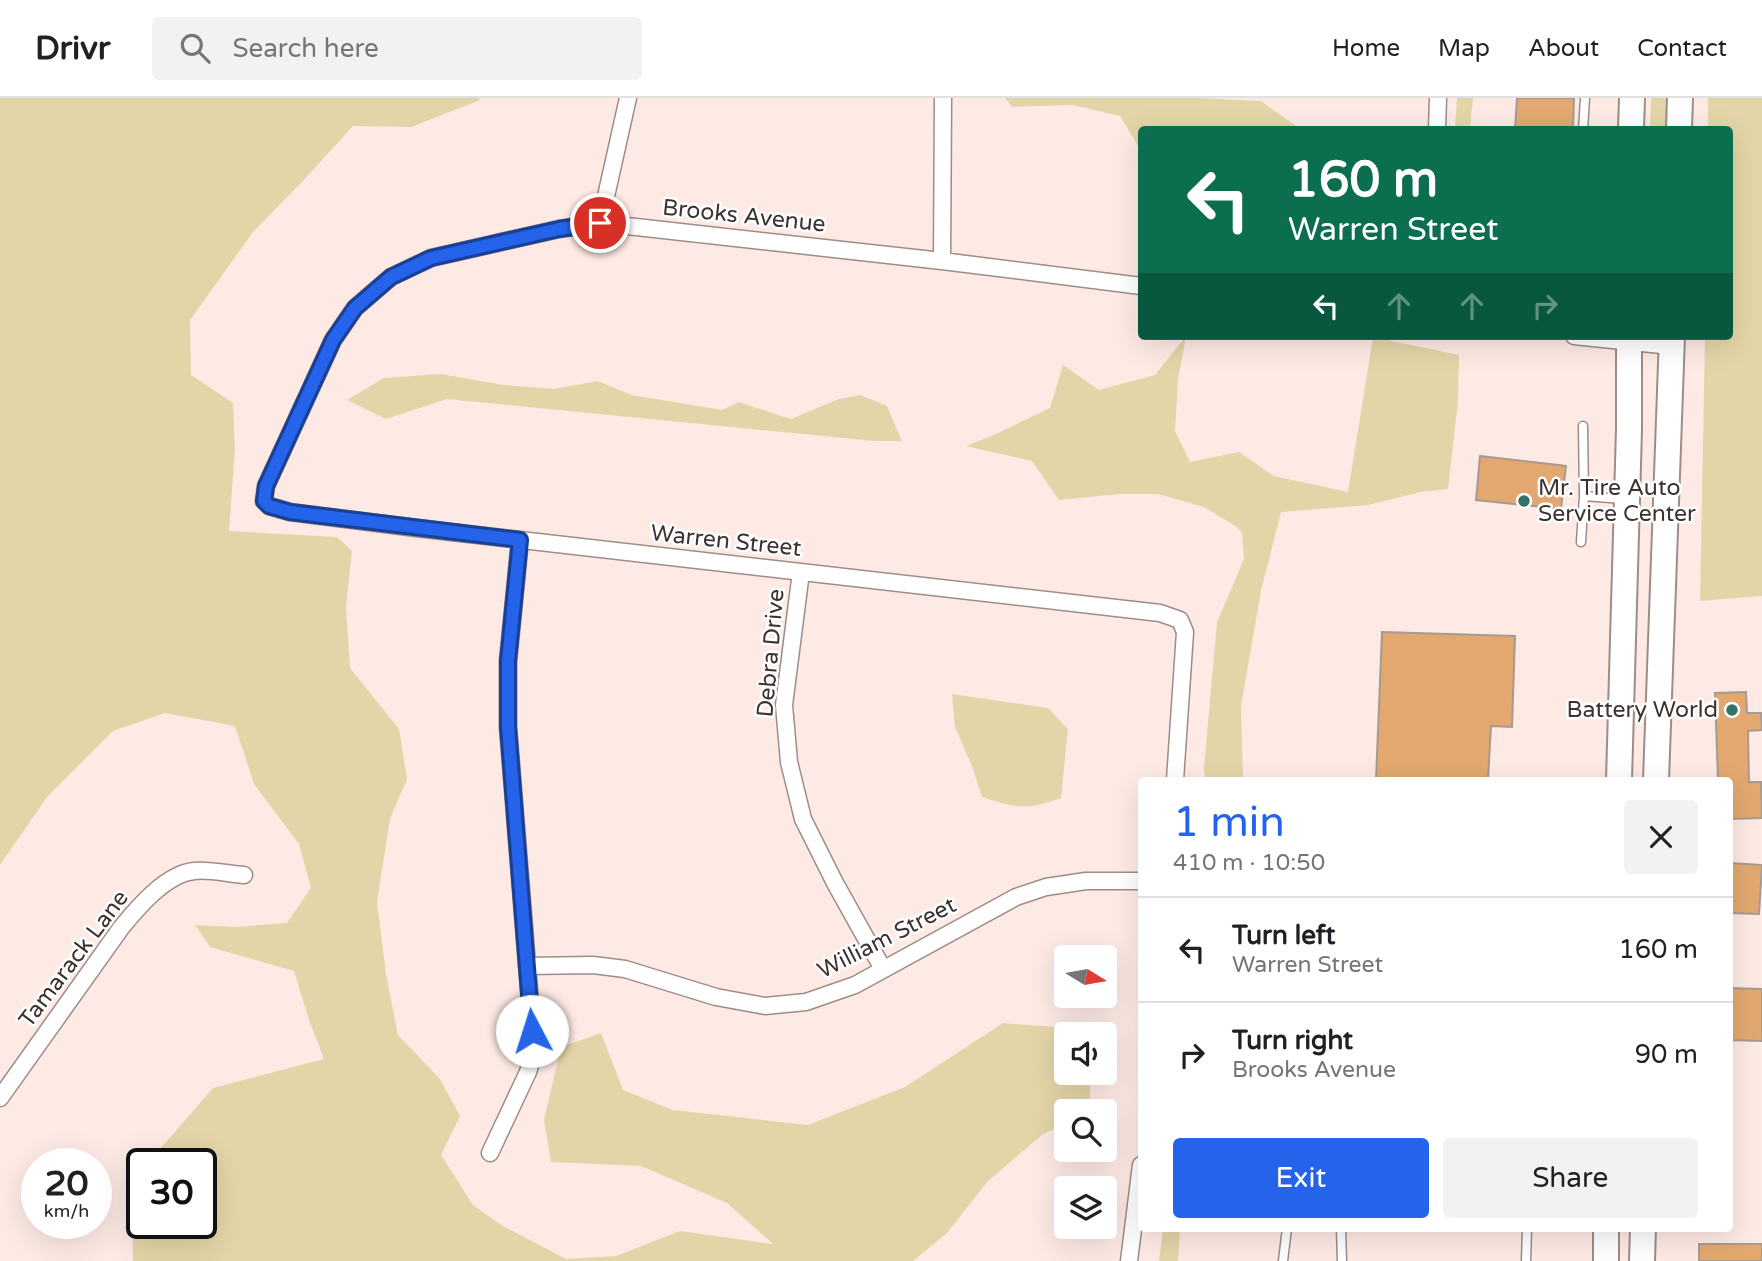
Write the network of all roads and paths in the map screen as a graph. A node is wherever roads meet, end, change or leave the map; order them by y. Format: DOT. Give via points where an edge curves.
graph roads {
  1 [pos="628,98"];
  2 [pos="943,98"];
  3 [pos="1438,98"];
  4 [pos="1585,98"];
  5 [pos="1632,98"];
  6 [pos="1680,98"];
  7 [pos="1437,126"];
  8 [pos="1583,126"];
  9 [pos="1631,126"];
  10 [pos="1679,126"];
  11 [pos="600,223"];
  12 [pos="942,261"];
  13 [pos="1138,286"];
  14 [pos="1629,340"];
  15 [pos="1650,340"];
  16 [pos="1671,341"];
  17 [pos="1583,426"];
  18 [pos="265,492"];
  19 [pos="1584,496"];
  20 [pos="1626,499"];
  21 [pos="520,540"];
  22 [pos="1581,542"];
  23 [pos="802,572"];
  24 [pos="1175,777"];
  25 [pos="1619,777"];
  26 [pos="1656,777"];
  27 [pos="244,875"];
  28 [pos="1138,881"];
  29 [pos="527,966"];
  30 [pos="883,969"];
  31 [pos="0,1098"];
  32 [pos="489,1153"];
  33 [pos="1138,1189"];
  34 [pos="1287,1232"];
  35 [pos="1341,1232"];
  36 [pos="1527,1232"];
  37 [pos="1606,1232"];
  38 [pos="1643,1232"];
  39 [pos="1129,1261"];
  40 [pos="1283,1261"];
  41 [pos="1342,1261"];
  42 [pos="1526,1261"];
  43 [pos="1606,1261"];
  44 [pos="1642,1261"];
  1 -- 11 [label="street"];
  2 -- 12 [label="street"];
  3 -- 7 [label="street"];
  4 -- 8 [label="lane"];
  5 -- 9 [label="main road"];
  6 -- 10 [label="main road"];
  11 -- 12 [label="street, Brooks Avenue"];
  11 -- 18 [label="street, Brooks Avenue" via="431,258 391,277 355,308 333,340"];
  12 -- 13 [label="street, Brooks Avenue"];
  14 -- 20 [label="main road"];
  15 -- 16 [label="street"];
  16 -- 26 [label="main road"];
  17 -- 19 [label="lane"];
  18 -- 21 [label="street, Warren Street" via="269,506 290,512"];
  19 -- 20 [label="lane"];
  19 -- 22 [label="lane"];
  20 -- 25 [label="main road"];
  21 -- 23 [label="street, Warren Street"];
  21 -- 29 [label="street" via="508,661 508,727"];
  23 -- 24 [label="street, Warren Street" via="1160,613 1181,620 1185,632"];
  23 -- 30 [label="street, Debra Drive" via="784,705 789,762 803,819"];
  27 -- 31 [label="street, Tamarack Lane" via="194,871 173,878 141,903"];
  28 -- 30 [label="street, William Street" via="1086,881 1036,890"];
  29 -- 30 [label="street, William Street" via="625,969 716,997 765,1006 806,1002 855,985"];
  29 -- 32 [label="street" via="534,1052"];
  33 -- 39 [label="street"];
  34 -- 40 [label="lane"];
  35 -- 41 [label="lane"];
  36 -- 42 [label="lane"];
  37 -- 43 [label="main road"];
  38 -- 44 [label="main road"];
}
